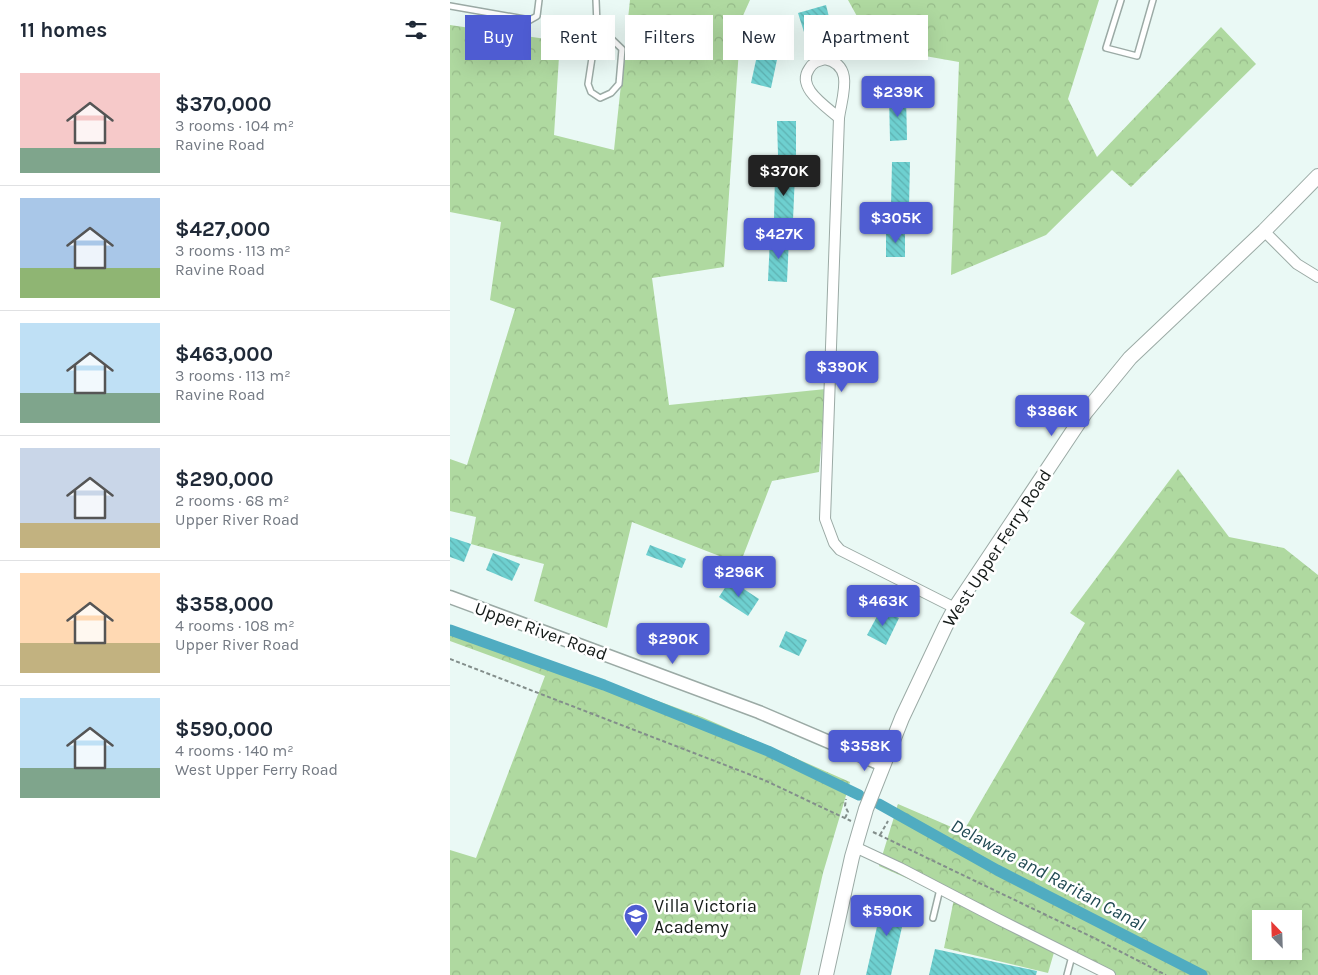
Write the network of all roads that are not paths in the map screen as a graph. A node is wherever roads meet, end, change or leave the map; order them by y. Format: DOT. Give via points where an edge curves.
graph roads {
  1 [pos="539,0"];
  2 [pos="596,0"];
  3 [pos="1121,0"];
  4 [pos="1153,0"];
  5 [pos="450,6"];
  6 [pos="597,15"];
  7 [pos="597,25"];
  8 [pos="839,118"];
  9 [pos="1318,176"];
  10 [pos="1264,231"];
  11 [pos="1318,277"];
  12 [pos="450,597"];
  13 [pos="954,608"];
  14 [pos="883,766"];
  15 [pos="855,847"];
  16 [pos="940,888"];
  17 [pos="932,918"];
  18 [pos="1072,956"];
  19 [pos="826,975"];
  20 [pos="1067,975"];
  21 [pos="1110,975"];
  1 -- 5 [label="lane" via="537,16 530,20"];
  2 -- 6 [label="lane"];
  3 -- 4 [label="lane" via="1106,48 1137,56"];
  7 -- 7 [label="lane" via="588,84 591,92 600,98 619,84 622,49"];
  8 -- 8 [label="street" via="845,77 843,70 832,60 818,60 807,71 806,86"];
  8 -- 13 [label="street" via="825,519 840,550"];
  9 -- 10 [label="main road, West Upper Ferry Road"];
  10 -- 11 [label="street" via="1297,264"];
  10 -- 13 [label="main road, West Upper Ferry Road" via="1130,358 1086,413"];
  12 -- 14 [label="street, Upper River Road" via="759,712"];
  13 -- 14 [label="main road, West Upper Ferry Road"];
  14 -- 15 [label="main road, West Upper Ferry Road" via="860,810"];
  15 -- 16 [label="street"];
  15 -- 19 [label="main road, West Upper Ferry Road"];
  16 -- 17 [label="lane"];
  16 -- 18 [label="street"];
  18 -- 20 [label="lane"];
  18 -- 21 [label="street"];
}
